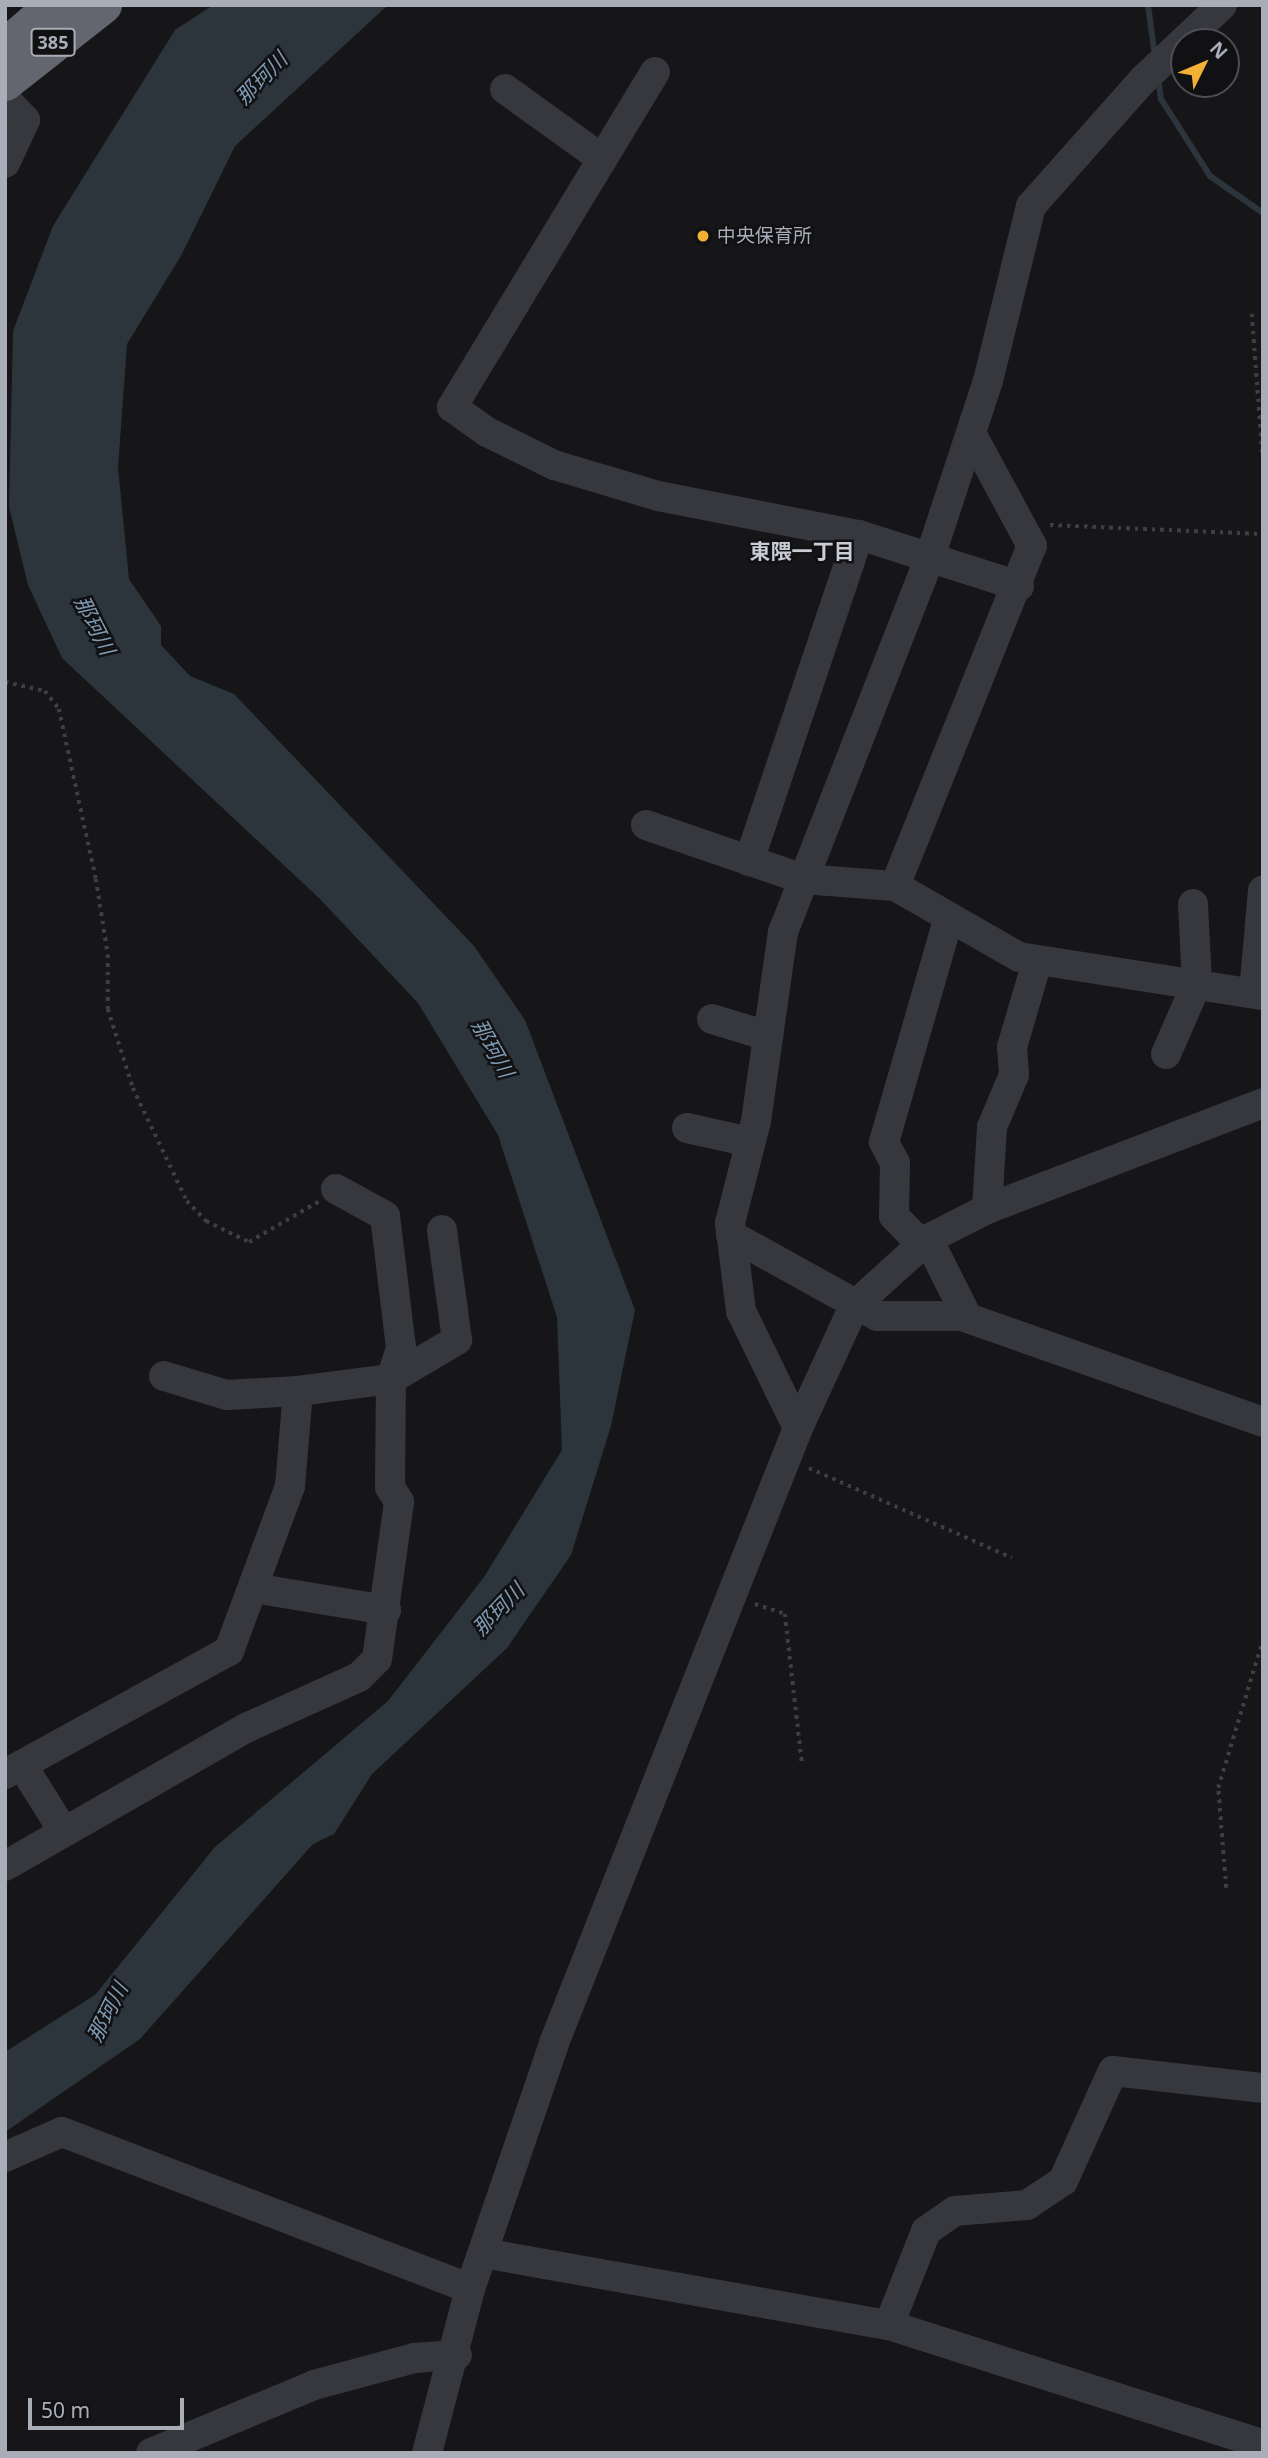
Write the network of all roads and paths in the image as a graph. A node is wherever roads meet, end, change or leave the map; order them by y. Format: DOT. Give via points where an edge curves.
graph roads {
  1 [pos="55,5"];
  2 [pos="103,5"];
  3 [pos="1222,5"];
  4 [pos="5,48"];
  5 [pos="655,72"];
  6 [pos="5,82"];
  7 [pos="505,89"];
  8 [pos="5,99"];
  9 [pos="602,159"];
  10 [pos="5,163"];
  11 [pos="1252,314"];
  12 [pos="971,433"];
  13 [pos="1263,459"];
  14 [pos="1023,524"];
  15 [pos="1263,534"];
  16 [pos="859,535"];
  17 [pos="931,554"];
  18 [pos="1019,586"];
  19 [pos="5,682"];
  20 [pos="646,825"];
  21 [pos="749,861"];
  22 [pos="803,879"];
  23 [pos="895,886"];
  24 [pos="1263,890"];
  25 [pos="1193,904"];
  26 [pos="949,917"];
  27 [pos="1037,962"];
  28 [pos="1196,983"];
  29 [pos="1259,994"];
  30 [pos="712,1019"];
  31 [pos="768,1036"];
  32 [pos="1166,1055"];
  33 [pos="1263,1103"];
  34 [pos="687,1128"];
  35 [pos="751,1142"];
  36 [pos="336,1189"];
  37 [pos="987,1209"];
  38 [pos="442,1230"];
  39 [pos="731,1235"];
  40 [pos="925,1242"];
  41 [pos="854,1306"];
  42 [pos="967,1317"];
  43 [pos="164,1376"];
  44 [pos="391,1379"];
  45 [pos="298,1391"];
  46 [pos="1263,1422"];
  47 [pos="798,1428"];
  48 [pos="785,1458"];
  49 [pos="1012,1559"];
  50 [pos="253,1588"];
  51 [pos="733,1596"];
  52 [pos="386,1610"];
  53 [pos="1263,1639"];
  54 [pos="802,1763"];
  55 [pos="14,1769"];
  56 [pos="62,1829"];
  57 [pos="5,1866"];
  58 [pos="1226,1888"];
  59 [pos="1263,2088"];
  60 [pos="5,2157"];
  61 [pos="483,2253"];
  62 [pos="471,2289"];
  63 [pos="888,2325"];
  64 [pos="457,2355"];
  65 [pos="1263,2444"];
  66 [pos="151,2453"];
  67 [pos="427,2453"];
  1 -- 4 [label="highway, 385"];
  2 -- 6 [label="highway, 385"];
  3 -- 12 [label="street" via="1143,80 1031,206"];
  5 -- 9 [label="street"];
  7 -- 9 [label="street"];
  8 -- 10 [label="street" via="25,120"];
  9 -- 16 [label="street" via="452,407 487,432 554,465 658,496"];
  11 -- 13 [label="path"];
  12 -- 14 [label="street"];
  12 -- 17 [label="street"];
  14 -- 15 [label="path"];
  14 -- 18 [label="street" via="1032,546"];
  16 -- 17 [label="street"];
  16 -- 21 [label="street"];
  17 -- 18 [label="street"];
  17 -- 22 [label="street"];
  18 -- 23 [label="street"];
  19 -- 36 [label="path" via="45,691 59,709 98,891 108,1009 138,1100 187,1201 206,1221 249,1242"];
  20 -- 21 [label="street"];
  21 -- 22 [label="street"];
  22 -- 23 [label="street"];
  22 -- 31 [label="street" via="783,932"];
  23 -- 26 [label="street"];
  24 -- 29 [label="street"];
  25 -- 28 [label="street"];
  26 -- 27 [label="street"];
  26 -- 40 [label="street" via="884,1142 895,1163 894,1216"];
  27 -- 28 [label="street"];
  27 -- 37 [label="street" via="1012,1047 1014,1075 992,1127"];
  28 -- 29 [label="street"];
  28 -- 32 [label="street"];
  30 -- 31 [label="street"];
  31 -- 35 [label="street"];
  33 -- 37 [label="street"];
  34 -- 35 [label="street"];
  35 -- 39 [label="street"];
  36 -- 44 [label="street" via="385,1216 401,1348"];
  37 -- 40 [label="street"];
  38 -- 44 [label="street" via="457,1340"];
  39 -- 41 [label="street"];
  39 -- 47 [label="street" via="741,1311"];
  40 -- 41 [label="street"];
  40 -- 42 [label="street"];
  41 -- 42 [label="street" via="877,1316"];
  41 -- 47 [label="street"];
  42 -- 46 [label="street"];
  43 -- 45 [label="street" via="227,1395"];
  44 -- 45 [label="street"];
  44 -- 52 [label="street" via="390,1487 399,1502"];
  45 -- 50 [label="street" via="290,1486"];
  47 -- 48 [label="street"];
  48 -- 49 [label="path"];
  48 -- 51 [label="street"];
  50 -- 52 [label="street"];
  50 -- 55 [label="street" via="229,1651"];
  51 -- 54 [label="path" via="785,1614"];
  51 -- 61 [label="street" via="554,2042"];
  52 -- 56 [label="street" via="384,1643 359,1677 246,1728"];
  53 -- 58 [label="path" via="1218,1788"];
  55 -- 56 [label="street"];
  56 -- 57 [label="street"];
  59 -- 63 [label="street" via="1113,2071 1063,2181 1027,2206 955,2211 926,2231"];
  60 -- 62 [label="street" via="62,2132"];
  61 -- 62 [label="street"];
  61 -- 63 [label="street"];
  62 -- 64 [label="street"];
  63 -- 65 [label="street"];
  64 -- 66 [label="street" via="414,2358 314,2385"];
  64 -- 67 [label="street"];
}
